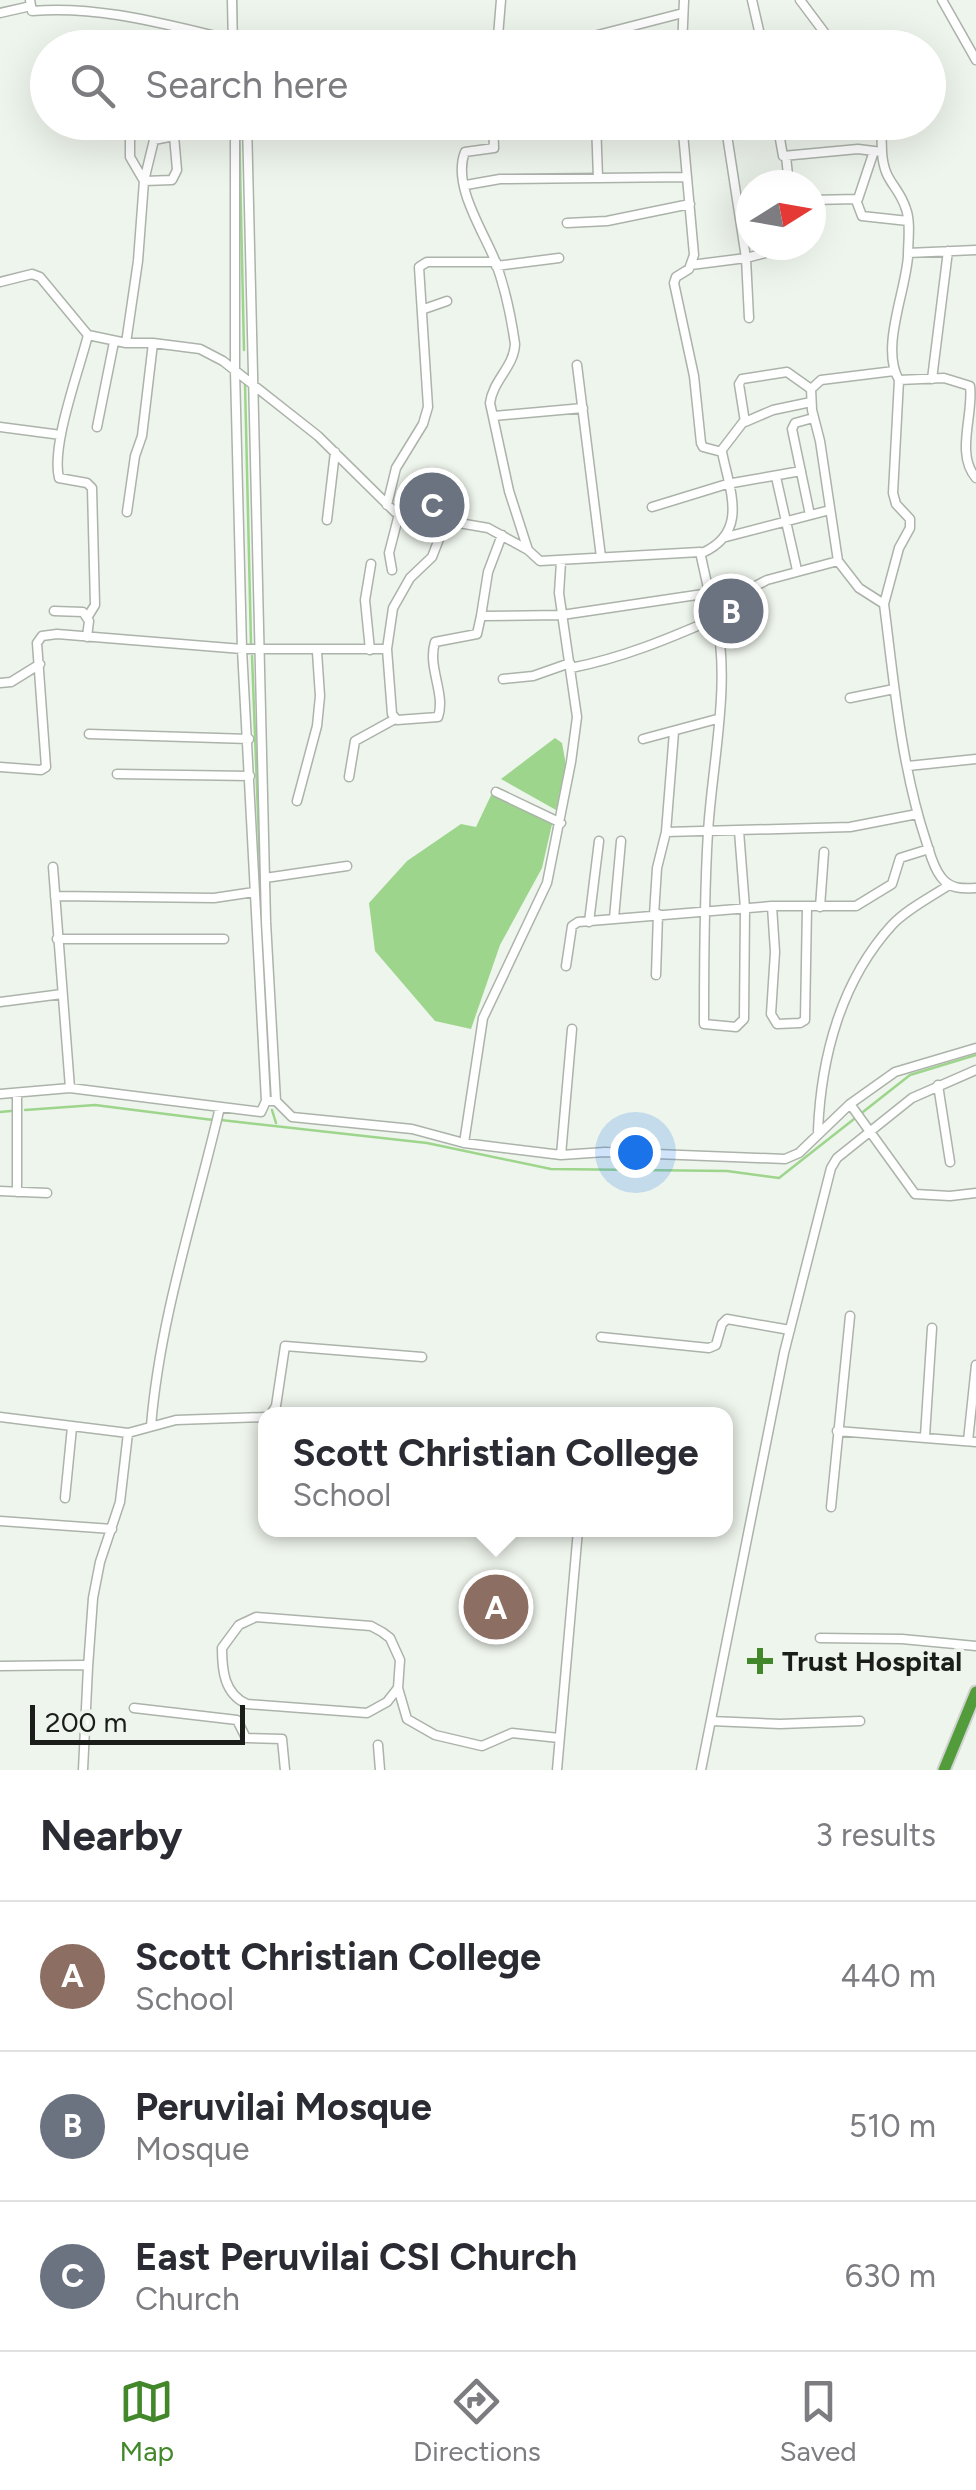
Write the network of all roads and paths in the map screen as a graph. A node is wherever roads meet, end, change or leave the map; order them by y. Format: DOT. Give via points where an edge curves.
graph roads {
  1 [pos="232,0"];
  2 [pos="501,0"];
  3 [pos="684,0"];
  4 [pos="752,0"];
  5 [pos="942,0"];
  6 [pos="805,2"];
  7 [pos="30,3"];
  8 [pos="0,13"];
  9 [pos="683,13"];
  10 [pos="185,30"];
  11 [pos="233,30"];
  12 [pos="498,30"];
  13 [pos="617,30"];
  14 [pos="683,30"];
  15 [pos="760,30"];
  16 [pos="824,30"];
  17 [pos="976,60"];
  18 [pos="130,140"];
  19 [pos="154,140"];
  20 [pos="174,140"];
  21 [pos="235,140"];
  22 [pos="247,140"];
  23 [pos="494,140"];
  24 [pos="597,140"];
  25 [pos="684,140"];
  26 [pos="728,140"];
  27 [pos="780,140"];
  28 [pos="879,140"];
  29 [pos="878,152"];
  30 [pos="786,156"];
  31 [pos="787,170"];
  32 [pos="598,178"];
  33 [pos="687,178"];
  34 [pos="144,181"];
  35 [pos="466,185"];
  36 [pos="736,193"];
  37 [pos="826,200"];
  38 [pos="856,200"];
  39 [pos="690,204"];
  40 [pos="908,221"];
  41 [pos="567,223"];
  42 [pos="976,250"];
  43 [pos="948,251"];
  44 [pos="908,253"];
  45 [pos="559,258"];
  46 [pos="736,259"];
  47 [pos="746,260"];
  48 [pos="496,264"];
  49 [pos="691,265"];
  50 [pos="0,282"];
  51 [pos="447,302"];
  52 [pos="424,308"];
  53 [pos="749,318"];
  54 [pos="88,335"];
  55 [pos="114,342"];
  56 [pos="126,343"];
  57 [pos="153,343"];
  58 [pos="576,366"];
  59 [pos="234,370"];
  60 [pos="897,375"];
  61 [pos="932,379"];
  62 [pos="254,389"];
  63 [pos="811,389"];
  64 [pos="811,402"];
  65 [pos="582,408"];
  66 [pos="494,416"];
  67 [pos="814,418"];
  68 [pos="744,422"];
  69 [pos="0,427"];
  70 [pos="96,427"];
  71 [pos="61,435"];
  72 [pos="721,451"];
  73 [pos="334,452"];
  74 [pos="801,471"];
  75 [pos="776,477"];
  76 [pos="976,478"];
  77 [pos="727,484"];
  78 [pos="387,505"];
  79 [pos="652,507"];
  80 [pos="830,510"];
  81 [pos="127,512"];
  82 [pos="400,514"];
  83 [pos="810,515"];
  84 [pos="327,520"];
  85 [pos="446,521"];
  86 [pos="787,522"];
  87 [pos="502,535"];
  88 [pos="726,537"];
  89 [pos="528,550"];
  90 [pos="702,553"];
  91 [pos="602,556"];
  92 [pos="838,560"];
  93 [pos="562,562"];
  94 [pos="372,564"];
  95 [pos="392,570"];
  96 [pos="797,570"];
  97 [pos="710,593"];
  98 [pos="884,604"];
  99 [pos="715,606"];
  100 [pos="54,610"];
  101 [pos="562,615"];
  102 [pos="481,616"];
  103 [pos="87,618"];
  104 [pos="716,618"];
  105 [pos="87,637"];
  106 [pos="242,649"];
  107 [pos="259,650"];
  108 [pos="370,650"];
  109 [pos="387,650"];
  110 [pos="317,652"];
  111 [pos="40,664"];
  112 [pos="570,666"];
  113 [pos="503,679"];
  114 [pos="0,683"];
  115 [pos="894,689"];
  116 [pos="850,698"];
  117 [pos="395,719"];
  118 [pos="718,719"];
  119 [pos="674,732"];
  120 [pos="89,734"];
  121 [pos="249,739"];
  122 [pos="643,739"];
  123 [pos="976,759"];
  124 [pos="908,766"];
  125 [pos="0,767"];
  126 [pos="117,774"];
  127 [pos="250,776"];
  128 [pos="349,777"];
  129 [pos="496,792"];
  130 [pos="298,801"];
  131 [pos="917,814"];
  132 [pos="561,823"];
  133 [pos="739,830"];
  134 [pos="666,832"];
  135 [pos="708,832"];
  136 [pos="599,841"];
  137 [pos="621,841"];
  138 [pos="929,849"];
  139 [pos="824,852"];
  140 [pos="347,866"];
  141 [pos="54,867"];
  142 [pos="265,878"];
  143 [pos="949,885"];
  144 [pos="976,888"];
  145 [pos="254,892"];
  146 [pos="55,896"];
  147 [pos="772,906"];
  148 [pos="807,907"];
  149 [pos="820,907"];
  150 [pos="745,908"];
  151 [pos="705,912"];
  152 [pos="656,915"];
  153 [pos="614,918"];
  154 [pos="589,922"];
  155 [pos="57,939"];
  156 [pos="224,939"];
  157 [pos="566,966"];
  158 [pos="656,975"];
  159 [pos="62,994"];
  160 [pos="0,1002"];
  161 [pos="572,1029"];
  162 [pos="976,1048"];
  163 [pos="976,1070"];
  164 [pos="938,1085"];
  165 [pos="70,1088"];
  166 [pos="17,1093"];
  167 [pos="0,1094"];
  168 [pos="271,1101"];
  169 [pos="220,1107"];
  170 [pos="852,1108"];
  171 [pos="818,1131"];
  172 [pos="870,1132"];
  173 [pos="464,1143"];
  174 [pos="561,1155"];
  175 [pos="950,1162"];
  176 [pos="0,1192"];
  177 [pos="17,1192"];
  178 [pos="47,1193"];
  179 [pos="976,1193"];
  180 [pos="850,1316"];
  181 [pos="932,1328"];
  182 [pos="790,1330"];
  183 [pos="601,1337"];
  184 [pos="422,1357"];
  185 [pos="976,1365"];
  186 [pos="275,1407"];
  187 [pos="258,1416"];
  188 [pos="0,1417"];
  189 [pos="72,1426"];
  190 [pos="150,1426"];
  191 [pos="837,1431"];
  192 [pos="128,1433"];
  193 [pos="925,1436"];
  194 [pos="972,1441"];
  195 [pos="65,1498"];
  196 [pos="831,1506"];
  197 [pos="0,1521"];
  198 [pos="112,1529"];
  199 [pos="577,1537"];
  200 [pos="820,1638"];
  201 [pos="976,1646"];
  202 [pos="0,1666"];
  203 [pos="88,1667"];
  204 [pos="398,1688"];
  205 [pos="976,1692"];
  206 [pos="134,1708"];
  207 [pos="974,1708"];
  208 [pos="711,1721"];
  209 [pos="860,1721"];
  210 [pos="559,1738"];
  211 [pos="378,1745"];
  212 [pos="83,1770"];
  213 [pos="286,1770"];
  214 [pos="380,1770"];
  215 [pos="557,1770"];
  216 [pos="701,1770"];
  217 [pos="944,1770"];
  1 -- 11 [label="street"];
  2 -- 12 [label="street"];
  3 -- 9 [label="street"];
  4 -- 15 [label="street"];
  5 -- 17 [label="street"];
  6 -- 16 [label="street"];
  7 -- 8 [label="street"];
  7 -- 10 [label="street" via="32,11 95,12"];
  9 -- 13 [label="street"];
  9 -- 14 [label="street"];
  18 -- 34 [label="street" via="130,158"];
  19 -- 34 [label="street"];
  20 -- 34 [label="street" via="176,176"];
  21 -- 59 [label="street"];
  22 -- 62 [label="street"];
  23 -- 35 [label="street" via="494,148 463,153"];
  24 -- 32 [label="street"];
  25 -- 33 [label="street"];
  26 -- 36 [label="street"];
  27 -- 30 [label="street"];
  28 -- 29 [label="street"];
  29 -- 30 [label="street"];
  29 -- 38 [label="street"];
  29 -- 40 [label="street"];
  30 -- 31 [label="street"];
  32 -- 33 [label="street"];
  32 -- 35 [label="street"];
  33 -- 39 [label="street"];
  34 -- 56 [label="street"];
  35 -- 48 [label="street" via="472,215"];
  37 -- 38 [label="street"];
  38 -- 40 [label="street" via="862,216"];
  39 -- 41 [label="street"];
  39 -- 49 [label="street"];
  40 -- 44 [label="street"];
  42 -- 43 [label="street"];
  43 -- 44 [label="street"];
  43 -- 61 [label="street"];
  44 -- 60 [label="street" via="895,326"];
  45 -- 48 [label="street"];
  46 -- 49 [label="street"];
  47 -- 53 [label="street"];
  48 -- 52 [label="street" via="421,264"];
  48 -- 66 [label="street" via="516,350 492,393"];
  49 -- 72 [label="street" via="674,283 702,444"];
  50 -- 54 [label="street" via="40,277"];
  51 -- 52 [label="street"];
  52 -- 78 [label="street" via="428,407 396,468"];
  54 -- 55 [label="street"];
  54 -- 71 [label="street"];
  55 -- 56 [label="street"];
  55 -- 70 [label="street"];
  56 -- 57 [label="street"];
  57 -- 59 [label="street" via="200,349"];
  57 -- 81 [label="street"];
  58 -- 65 [label="street"];
  59 -- 62 [label="street"];
  59 -- 106 [label="street"];
  60 -- 61 [label="street"];
  60 -- 63 [label="street" via="820,380"];
  60 -- 98 [label="street" via="893,493 910,528"];
  61 -- 76 [label="street" via="972,389 967,454"];
  62 -- 73 [label="street"];
  62 -- 107 [label="street"];
  63 -- 64 [label="street"];
  63 -- 68 [label="street" via="790,373 742,380"];
  64 -- 67 [label="street"];
  64 -- 68 [label="street"];
  65 -- 66 [label="street"];
  65 -- 91 [label="street"];
  66 -- 89 [label="street"];
  67 -- 74 [label="street" via="792,429"];
  67 -- 80 [label="street"];
  68 -- 72 [label="street"];
  69 -- 71 [label="street"];
  71 -- 103 [label="street" via="59,478 92,488 95,605"];
  72 -- 77 [label="street"];
  73 -- 78 [label="street"];
  73 -- 84 [label="street"];
  74 -- 75 [label="street"];
  74 -- 83 [label="street"];
  75 -- 77 [label="street"];
  75 -- 86 [label="street"];
  77 -- 79 [label="street"];
  77 -- 88 [label="street" via="734,507"];
  78 -- 82 [label="street"];
  80 -- 83 [label="street"];
  80 -- 92 [label="street"];
  82 -- 85 [label="street"];
  82 -- 95 [label="street" via="388,553"];
  83 -- 86 [label="street"];
  85 -- 87 [label="street"];
  85 -- 109 [label="street" via="432,558 397,600"];
  86 -- 88 [label="street"];
  86 -- 96 [label="street"];
  87 -- 89 [label="street"];
  87 -- 102 [label="street"];
  88 -- 90 [label="street"];
  89 -- 93 [label="street" via="540,561"];
  90 -- 91 [label="street"];
  90 -- 97 [label="street"];
  91 -- 93 [label="street"];
  92 -- 96 [label="street"];
  92 -- 98 [label="street" via="859,588"];
  93 -- 101 [label="street"];
  94 -- 108 [label="street" via="365,600"];
  96 -- 99 [label="street"];
  97 -- 99 [label="street"];
  97 -- 101 [label="street"];
  98 -- 115 [label="street"];
  99 -- 104 [label="street"];
  100 -- 103 [label="street"];
  101 -- 102 [label="street"];
  101 -- 112 [label="street"];
  102 -- 117 [label="street" via="477,634 435,642 438,717"];
  103 -- 105 [label="street"];
  104 -- 112 [label="street" via="644,649"];
  104 -- 118 [label="street"];
  105 -- 106 [label="street"];
  105 -- 111 [label="street" via="42,636"];
  106 -- 107 [label="street"];
  106 -- 121 [label="street"];
  107 -- 110 [label="street"];
  107 -- 142 [label="street"];
  108 -- 109 [label="street"];
  108 -- 110 [label="street"];
  109 -- 117 [label="street"];
  110 -- 130 [label="street" via="317,726"];
  111 -- 114 [label="street"];
  111 -- 125 [label="street" via="46,767"];
  112 -- 113 [label="street"];
  112 -- 132 [label="street" via="577,717"];
  115 -- 116 [label="street"];
  115 -- 124 [label="street"];
  117 -- 128 [label="street" via="356,741"];
  118 -- 119 [label="street"];
  118 -- 135 [label="street"];
  119 -- 122 [label="street"];
  119 -- 134 [label="street"];
  120 -- 121 [label="street"];
  121 -- 127 [label="street"];
  123 -- 124 [label="street"];
  124 -- 131 [label="street"];
  126 -- 127 [label="street"];
  127 -- 145 [label="street"];
  129 -- 132 [label="street"];
  131 -- 133 [label="street" via="850,826"];
  131 -- 138 [label="street"];
  132 -- 173 [label="street" via="547,883 484,1018"];
  133 -- 135 [label="street"];
  133 -- 150 [label="street"];
  134 -- 135 [label="street"];
  134 -- 152 [label="street"];
  135 -- 151 [label="street"];
  136 -- 154 [label="street"];
  137 -- 153 [label="street"];
  138 -- 143 [label="street"];
  138 -- 149 [label="street" via="897,860 892,884 864,903"];
  139 -- 149 [label="street"];
  140 -- 142 [label="street"];
  141 -- 146 [label="street"];
  142 -- 168 [label="street"];
  143 -- 144 [label="street"];
  143 -- 171 [label="street" via="895,922 854,977 820,1089"];
  145 -- 146 [label="street" via="214,898"];
  145 -- 168 [label="street"];
  146 -- 155 [label="street"];
  147 -- 148 [label="street"];
  147 -- 148 [label="street" via="771,1014 777,1024 805,1020"];
  147 -- 150 [label="street"];
  148 -- 149 [label="street"];
  150 -- 151 [label="street"];
  150 -- 151 [label="street" via="744,1019 736,1027 704,1024"];
  151 -- 152 [label="street"];
  152 -- 153 [label="street"];
  152 -- 158 [label="street"];
  153 -- 154 [label="street"];
  154 -- 157 [label="street" via="572,926"];
  155 -- 156 [label="street"];
  155 -- 159 [label="street"];
  159 -- 160 [label="street"];
  159 -- 165 [label="street"];
  161 -- 174 [label="street"];
  162 -- 170 [label="street" via="895,1072"];
  163 -- 164 [label="street"];
  164 -- 172 [label="street"];
  164 -- 175 [label="street"];
  165 -- 166 [label="street"];
  165 -- 169 [label="street"];
  166 -- 167 [label="street"];
  166 -- 177 [label="street"];
  168 -- 169 [label="street" via="261,1112"];
  168 -- 173 [label="street" via="292,1116"];
  169 -- 190 [label="street" via="168,1303"];
  170 -- 171 [label="street"];
  170 -- 172 [label="street"];
  171 -- 174 [label="street" via="785,1159"];
  172 -- 179 [label="street" via="915,1194"];
  172 -- 182 [label="street" via="831,1168"];
  173 -- 174 [label="street"];
  176 -- 177 [label="street"];
  177 -- 178 [label="street"];
  180 -- 191 [label="street"];
  181 -- 193 [label="street"];
  182 -- 183 [label="street" via="727,1320 709,1348"];
  182 -- 208 [label="street"];
  184 -- 186 [label="street" via="284,1346"];
  185 -- 194 [label="street"];
  187 -- 190 [label="street"];
  188 -- 189 [label="street"];
  189 -- 192 [label="street"];
  189 -- 195 [label="street"];
  190 -- 192 [label="street"];
  191 -- 193 [label="street"];
  191 -- 196 [label="street"];
  192 -- 198 [label="street"];
  193 -- 194 [label="street"];
  197 -- 198 [label="street"];
  198 -- 203 [label="street" via="93,1598"];
  199 -- 210 [label="street"];
  200 -- 201 [label="street"];
  202 -- 203 [label="street"];
  203 -- 212 [label="street"];
  204 -- 204 [label="street" via="400,1660 390,1638 371,1626 256,1617 222,1648 223,1678 247,1704 367,1713"];
  204 -- 210 [label="street" via="406,1719 435,1736 482,1746 512,1733"];
  205 -- 207 [label="highway"];
  206 -- 213 [label="street" via="237,1720 246,1738 282,1739"];
  207 -- 217 [label="highway"];
  208 -- 209 [label="street"];
  208 -- 216 [label="street"];
  210 -- 215 [label="street"];
  211 -- 214 [label="street"];
}
